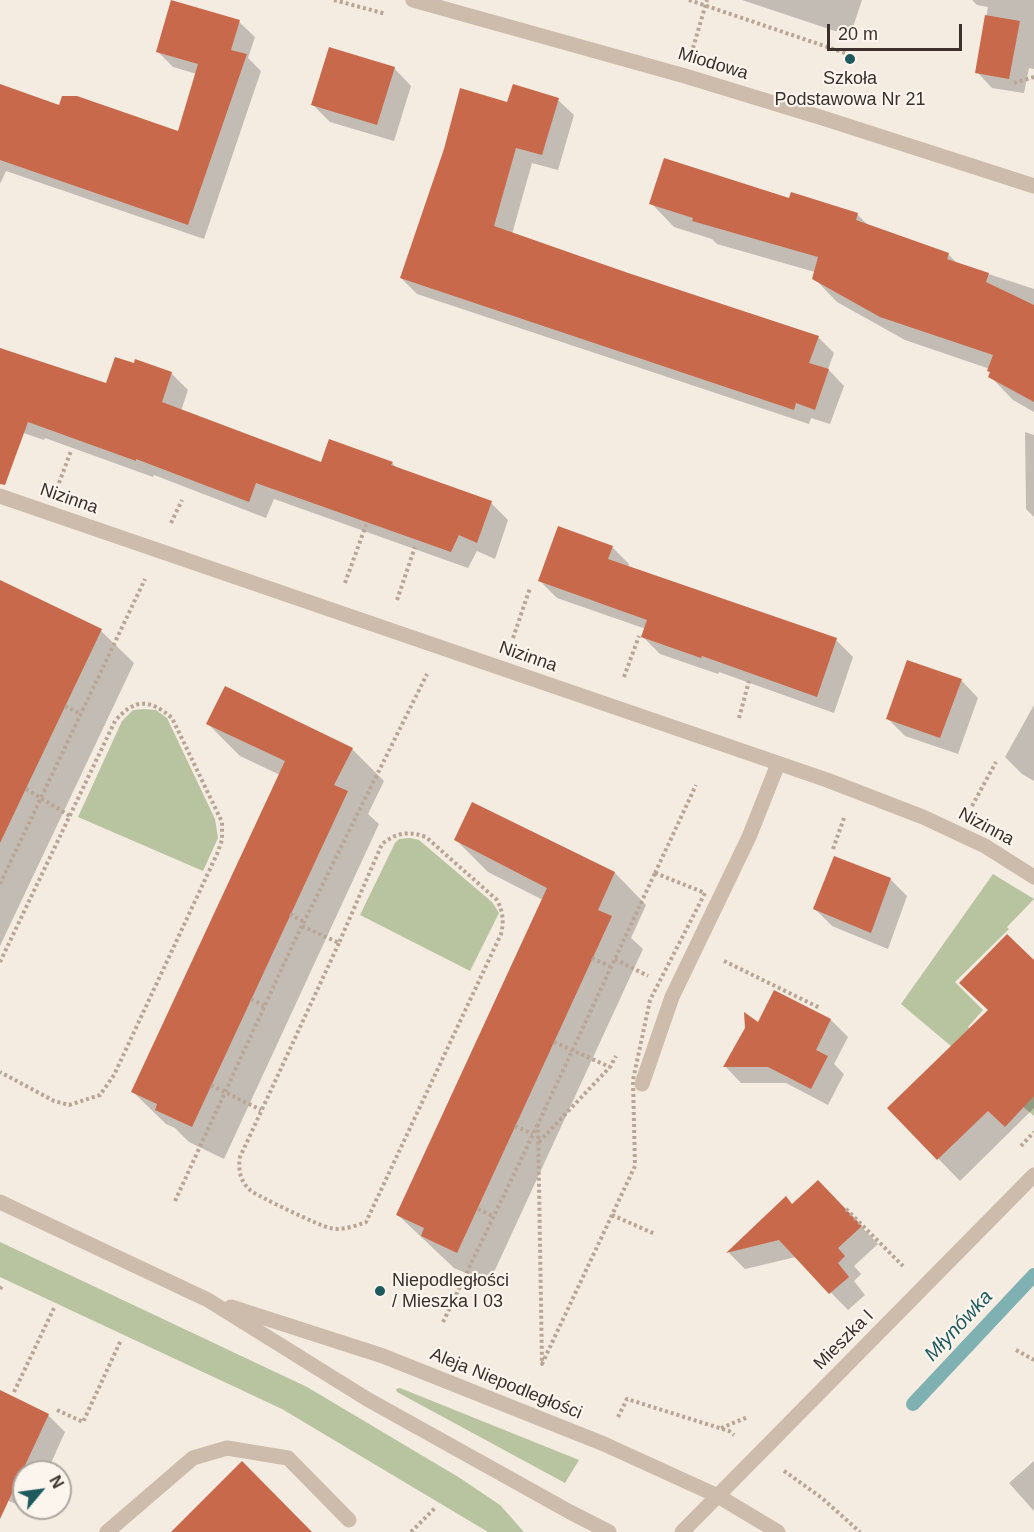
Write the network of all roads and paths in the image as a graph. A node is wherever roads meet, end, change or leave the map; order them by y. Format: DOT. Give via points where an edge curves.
graph roads {
  1 [pos="413,0"];
  2 [pos="689,0"];
  3 [pos="707,0"];
  4 [pos="706,6"];
  5 [pos="692,51"];
  6 [pos="845,53"];
  7 [pos="1034,77"];
  8 [pos="1014,82"];
  9 [pos="1034,186"];
  10 [pos="71,451"];
  11 [pos="57,488"];
  12 [pos="0,496"];
  13 [pos="182,500"];
  14 [pos="366,525"];
  15 [pos="415,547"];
  16 [pos="158,551"];
  17 [pos="530,588"];
  18 [pos="343,589"];
  19 [pos="394,606"];
  20 [pos="639,636"];
  21 [pos="440,647"];
  22 [pos="509,648"];
  23 [pos="749,681"];
  24 [pos="620,687"];
  25 [pos="65,706"];
  26 [pos="81,714"];
  27 [pos="737,728"];
  28 [pos="996,762"];
  29 [pos="778,764"];
  30 [pos="696,785"];
  31 [pos="26,789"];
  32 [pos="41,798"];
  33 [pos="970,809"];
  34 [pos="70,816"];
  35 [pos="655,873"];
  36 [pos="1034,877"];
  37 [pos="0,883"];
  38 [pos="290,914"];
  39 [pos="303,924"];
  40 [pos="339,943"];
  41 [pos="696,948"];
  42 [pos="592,958"];
  43 [pos="615,959"];
  44 [pos="0,962"];
  45 [pos="611,967"];
  46 [pos="660,982"];
  47 [pos="251,999"];
  48 [pos="651,1000"];
  49 [pos="264,1006"];
  50 [pos="820,1008"];
  51 [pos="639,1019"];
  52 [pos="554,1042"];
  53 [pos="621,1048"];
  54 [pos="572,1051"];
  55 [pos="610,1067"];
  56 [pos="617,1071"];
  57 [pos="0,1072"];
  58 [pos="625,1076"];
  59 [pos="638,1082"];
  60 [pos="211,1085"];
  61 [pos="225,1091"];
  62 [pos="261,1110"];
  63 [pos="538,1124"];
  64 [pos="515,1126"];
  65 [pos="533,1134"];
  66 [pos="538,1142"];
  67 [pos="1034,1175"];
  68 [pos="0,1202"];
  69 [pos="175,1202"];
  70 [pos="478,1209"];
  71 [pos="846,1209"];
  72 [pos="612,1215"];
  73 [pos="494,1216"];
  74 [pos="654,1234"];
  75 [pos="903,1266"];
  76 [pos="3,1284"];
  77 [pos="0,1289"];
  78 [pos="208,1300"];
  79 [pos="54,1308"];
  80 [pos="443,1322"];
  81 [pos="121,1340"];
  82 [pos="1016,1350"];
  83 [pos="1034,1360"];
  84 [pos="14,1392"];
  85 [pos="57,1410"];
  86 [pos="616,1420"];
  87 [pos="729,1431"];
  88 [pos="718,1496"];
  89 [pos="822,1498"];
  90 [pos="435,1508"];
  91 [pos="349,1520"];
  92 [pos="107,1532"];
  93 [pos="411,1532"];
  94 [pos="609,1532"];
  95 [pos="681,1532"];
  96 [pos="778,1532"];
  97 [pos="861,1532"];
  1 -- 9 [label="street, Miodowa" via="685,76"];
  2 -- 4 [label="path"];
  3 -- 4 [label="path"];
  4 -- 5 [label="path"];
  4 -- 6 [label="path"];
  7 -- 8 [label="path"];
  10 -- 11 [label="path"];
  12 -- 16 [label="street, Nizinna"];
  13 -- 16 [label="path"];
  14 -- 18 [label="path"];
  15 -- 19 [label="path"];
  16 -- 21 [label="street, Nizinna"];
  16 -- 26 [label="path"];
  17 -- 22 [label="path"];
  20 -- 24 [label="path"];
  21 -- 29 [label="street, Nizinna"];
  21 -- 39 [label="path"];
  23 -- 27 [label="path"];
  25 -- 26 [label="path"];
  26 -- 32 [label="path"];
  28 -- 33 [label="path"];
  29 -- 36 [label="street, Nizinna" via="907,809 985,846"];
  29 -- 41 [label="street" via="749,837"];
  30 -- 35 [label="path"];
  31 -- 32 [label="path"];
  32 -- 34 [label="path"];
  32 -- 37 [label="path"];
  34 -- 44 [label="path"];
  34 -- 57 [label="path" via="115,722 125,710 150,704 172,717 222,822 222,840 114,1075 100,1095 69,1106"];
  35 -- 43 [label="path"];
  35 -- 46 [label="path" via="705,893"];
  38 -- 39 [label="path"];
  39 -- 40 [label="path"];
  39 -- 49 [label="path"];
  40 -- 62 [label="path"];
  40 -- 62 [label="path" via="382,844 400,833 426,837 497,900 502,910 501,934 366,1222 330,1228 251,1191 238,1168"];
  41 -- 50 [label="path"];
  41 -- 59 [label="street"];
  42 -- 45 [label="path"];
  43 -- 45 [label="path"];
  43 -- 46 [label="path"];
  45 -- 54 [label="path"];
  46 -- 48 [label="path"];
  47 -- 49 [label="path"];
  48 -- 51 [label="path"];
  48 -- 59 [label="path"];
  49 -- 61 [label="path"];
  52 -- 54 [label="path"];
  53 -- 55 [label="path"];
  54 -- 55 [label="path"];
  54 -- 63 [label="path"];
  55 -- 56 [label="path"];
  55 -- 66 [label="path"];
  58 -- 59 [label="path"];
  59 -- 72 [label="path" via="636,1166"];
  60 -- 61 [label="path"];
  61 -- 62 [label="path"];
  61 -- 69 [label="path"];
  63 -- 65 [label="path"];
  63 -- 66 [label="path"];
  64 -- 65 [label="path"];
  65 -- 73 [label="path"];
  66 -- 72 [label="path" via="542,1364"];
  67 -- 88 [label="street, Mieszka I"];
  68 -- 78 [label="street, Aleja Niepodległości"];
  70 -- 73 [label="path"];
  71 -- 75 [label="path"];
  72 -- 74 [label="path"];
  73 -- 80 [label="path"];
  76 -- 77 [label="path"];
  78 -- 88 [label="street, Aleja Niepodległości" via="383,1356 604,1444"];
  78 -- 94 [label="street, Aleja Niepodległości" via="367,1399"];
  79 -- 84 [label="path"];
  81 -- 85 [label="path" via="83,1422"];
  82 -- 83 [label="path"];
  86 -- 87 [label="path" via="627,1399"];
  88 -- 95 [label="street, Mieszka I"];
  88 -- 96 [label="street, Aleja Niepodległości"];
  89 -- 97 [label="path"];
  90 -- 93 [label="path"];
  91 -- 92 [label="street" via="288,1458 227,1448 193,1458"];
}
